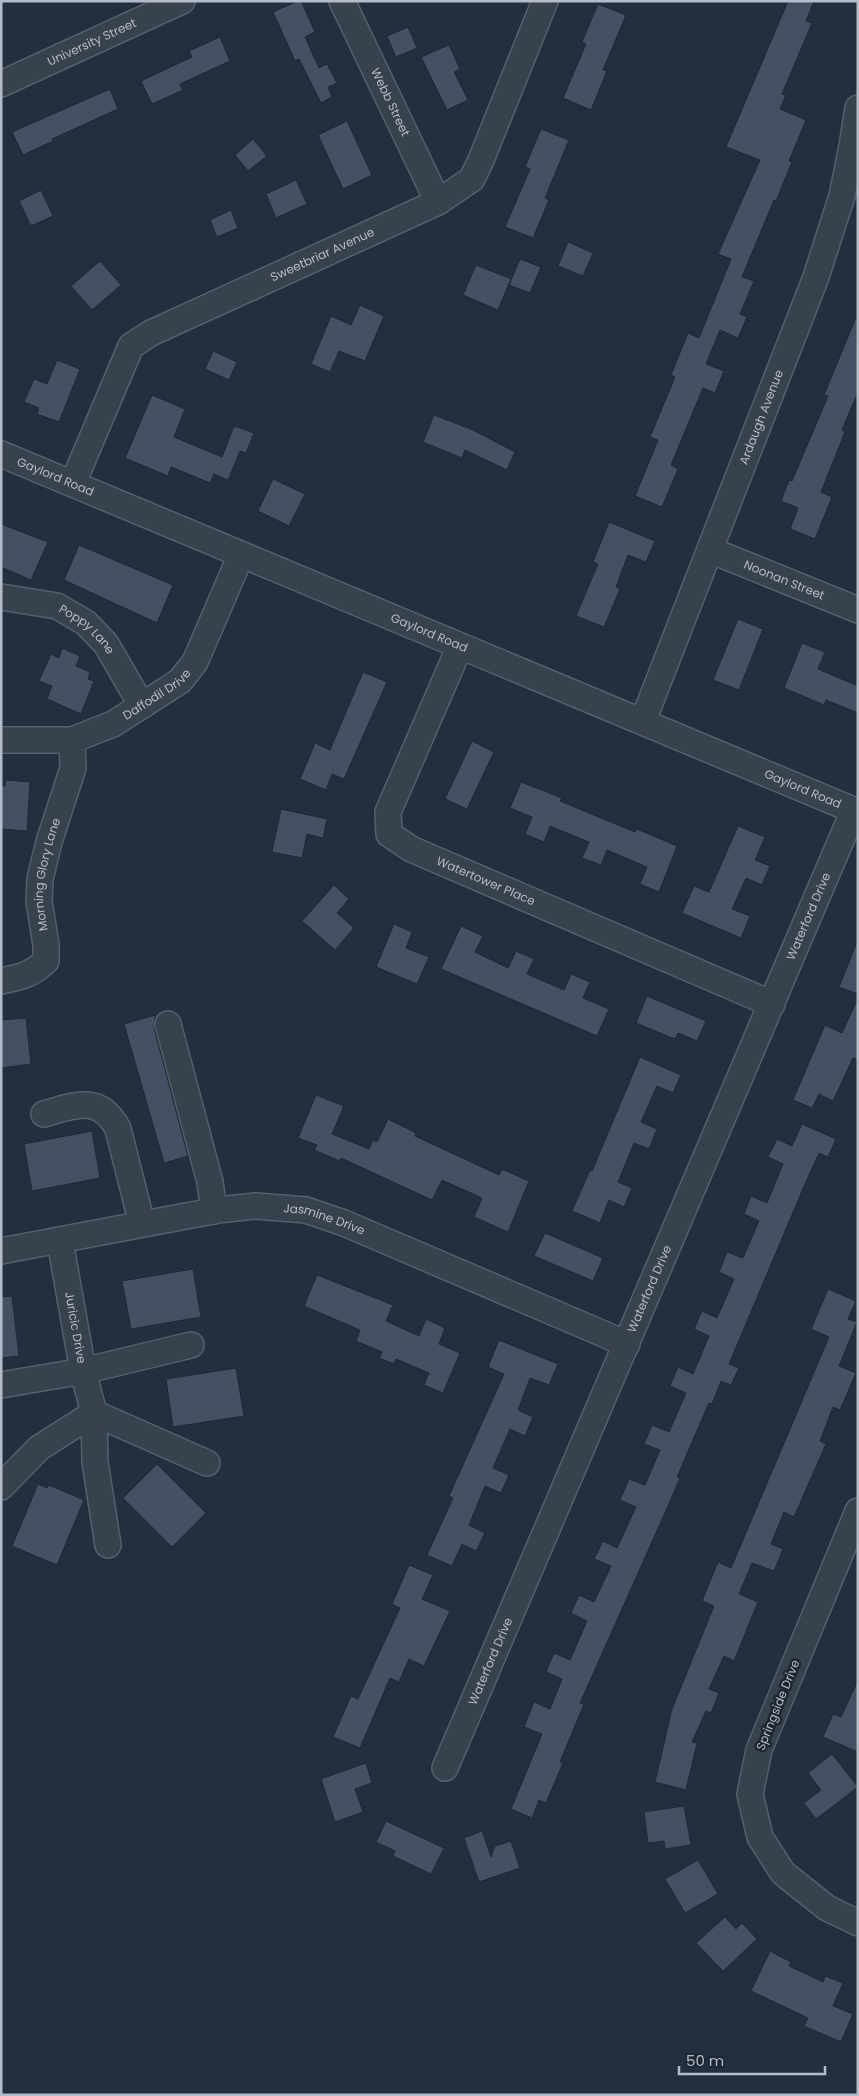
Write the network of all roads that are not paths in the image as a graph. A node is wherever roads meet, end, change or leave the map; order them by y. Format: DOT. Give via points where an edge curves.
graph roads {
  1 [pos="182,1"];
  2 [pos="342,1"];
  3 [pos="545,1"];
  4 [pos="1,84"];
  5 [pos="858,108"];
  6 [pos="438,202"];
  7 [pos="1,454"];
  8 [pos="73,483"];
  9 [pos="710,550"];
  10 [pos="241,555"];
  11 [pos="1,598"];
  12 [pos="858,610"];
  13 [pos="460,646"];
  14 [pos="142,706"];
  15 [pos="643,721"];
  16 [pos="1,740"];
  17 [pos="72,740"];
  18 [pos="856,811"];
  19 [pos="1,981"];
  20 [pos="772,1004"];
  21 [pos="168,1024"];
  22 [pos="44,1114"];
  23 [pos="214,1211"];
  24 [pos="142,1224"];
  25 [pos="60,1241"];
  26 [pos="1,1251"];
  27 [pos="627,1344"];
  28 [pos="191,1345"];
  29 [pos="83,1371"];
  30 [pos="1,1385"];
  31 [pos="94,1413"];
  32 [pos="207,1463"];
  33 [pos="1,1487"];
  34 [pos="858,1511"];
  35 [pos="108,1545"];
  36 [pos="446,1768"];
  37 [pos="858,1923"];
  1 -- 4 [label="street, University Street"];
  2 -- 6 [label="street, Webb Street"];
  3 -- 6 [label="street, Sweetbriar Avenue" via="472,179"];
  5 -- 9 [label="street, Ardaugh Avenue" via="842,196 820,268"];
  6 -- 8 [label="street, Sweetbriar Avenue" via="151,333 131,346"];
  7 -- 8 [label="street, Gaylord Road"];
  8 -- 10 [label="street, Gaylord Road"];
  9 -- 12 [label="street, Noonan Street"];
  9 -- 15 [label="street, Ardaugh Avenue"];
  10 -- 13 [label="street, Gaylord Road"];
  10 -- 14 [label="street, Daffodil Drive" via="195,662 180,681"];
  11 -- 14 [label="street, Poppy Lane" via="57,606 86,623 106,644"];
  13 -- 15 [label="street, Gaylord Road"];
  13 -- 20 [label="street, Watertower Place" via="388,812 389,834 411,849"];
  14 -- 17 [label="street, Daffodil Drive" via="113,724"];
  15 -- 18 [label="street, Gaylord Road"];
  16 -- 17 [label="street, Daffodil Drive"];
  17 -- 19 [label="street, Morning Glory Lane" via="73,768 40,879 39,901 46,962 21,978"];
  18 -- 20 [label="street, Waterford Drive"];
  20 -- 27 [label="street, Waterford Drive"];
  21 -- 23 [label="street" via="210,1182"];
  22 -- 24 [label="street" via="75,1106 98,1106 111,1116 118,1129"];
  23 -- 24 [label="street, Jasmine Drive"];
  23 -- 27 [label="street, Jasmine Drive" via="256,1206 316,1213"];
  24 -- 25 [label="street, Jasmine Drive"];
  25 -- 26 [label="street, Jasmine Drive"];
  25 -- 29 [label="street, Juricic Drive"];
  27 -- 36 [label="street, Waterford Drive"];
  28 -- 29 [label="street"];
  29 -- 30 [label="street"];
  29 -- 31 [label="street, Juricic Drive"];
  31 -- 32 [label="street"];
  31 -- 33 [label="street" via="40,1448"];
  31 -- 35 [label="street, Juricic Drive" via="95,1465"];
  34 -- 37 [label="street, Springside Drive" via="759,1750 750,1794 760,1837 783,1873 827,1908"];
}
